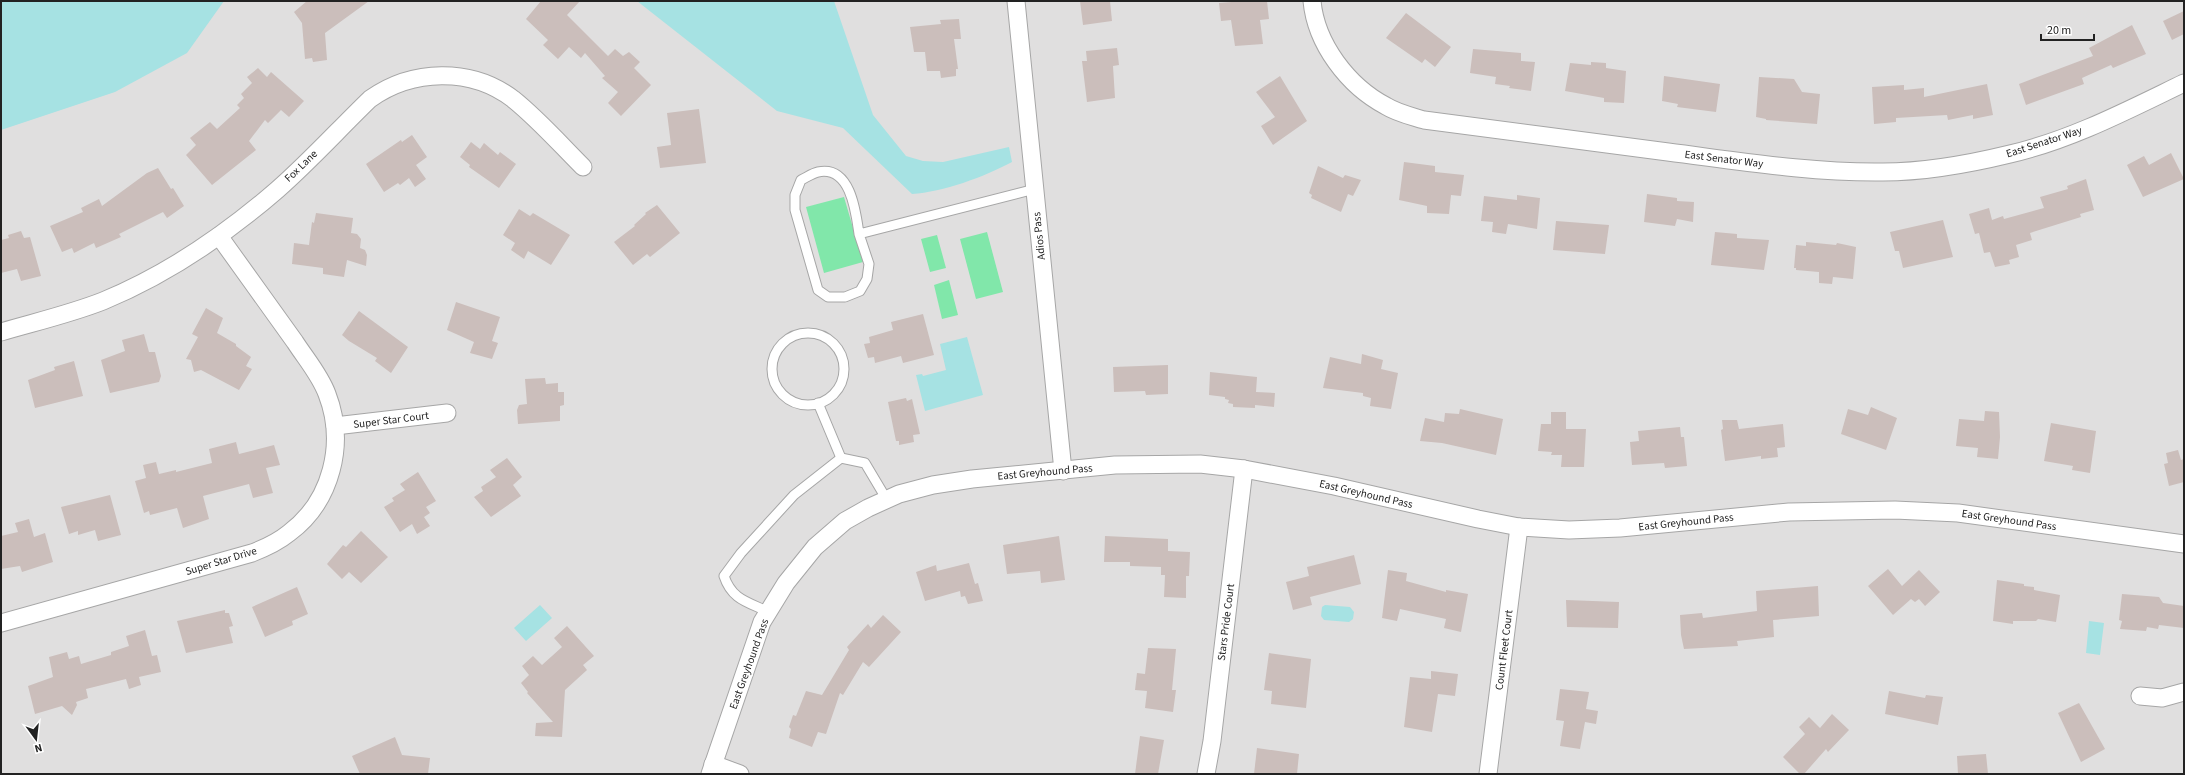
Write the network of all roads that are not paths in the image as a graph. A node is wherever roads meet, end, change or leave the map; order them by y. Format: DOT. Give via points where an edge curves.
graph roads {
  1 [pos="1016,1"];
  2 [pos="1312,1"];
  3 [pos="2184,83"];
  4 [pos="583,167"];
  5 [pos="1035,189"];
  6 [pos="859,234"];
  7 [pos="219,236"];
  8 [pos="1,332"];
  9 [pos="818,403"];
  10 [pos="447,413"];
  11 [pos="335,426"];
  12 [pos="841,458"];
  13 [pos="1244,469"];
  14 [pos="1063,471"];
  15 [pos="887,500"];
  16 [pos="1519,526"];
  17 [pos="2184,544"];
  18 [pos="768,612"];
  19 [pos="1,622"];
  20 [pos="2184,692"];
  21 [pos="2140,696"];
  22 [pos="711,769"];
  23 [pos="740,774"];
  24 [pos="1206,774"];
  25 [pos="1488,774"];
  1 -- 5 [label="street, Adios Pass"];
  2 -- 3 [label="street, East Senator Way" via="1320,31 1332,56 1349,78 1386,107 1424,120 1845,172 1930,169 2011,154 2053,141 2108,119"];
  4 -- 7 [label="street, Fox Lane" via="512,98 494,87 459,76 425,76 381,91 370,99 277,190"];
  5 -- 6 [label="lane"];
  5 -- 14 [label="street, Adios Pass"];
  6 -- 6 [label="lane" via="851,194 841,178 831,172 819,172 801,180 795,195 795,210 818,290 828,297 845,297 860,291 867,280 868,264"];
  7 -- 8 [label="street, Fox Lane" via="178,262 104,300 70,313"];
  7 -- 11 [label="street, Super Star Drive" via="317,374 327,392"];
  9 -- 9 [label="lane" via="833,394 843,379 842,356 836,346 815,333 792,336 782,343 774,358 773,376 777,387 784,396 795,402 806,405"];
  9 -- 12 [label="lane"];
  10 -- 11 [label="street, Super Star Court"];
  11 -- 19 [label="street, Super Star Drive" via="334,464 322,496 294,529 270,545 252,553"];
  12 -- 15 [label="lane" via="865,463"];
  12 -- 18 [label="lane" via="794,495 741,553 724,576 728,589 737,597"];
  13 -- 14 [label="street, East Greyhound Pass" via="1158,463"];
  13 -- 16 [label="street, East Greyhound Pass"];
  13 -- 24 [label="street, Stars Pride Court"];
  14 -- 15 [label="street, East Greyhound Pass" via="933,485"];
  15 -- 18 [label="street, East Greyhound Pass" via="845,521 815,547 786,583"];
  16 -- 17 [label="street, East Greyhound Pass" via="1569,530 1620,528 1789,512 1894,510 1958,513"];
  16 -- 25 [label="street, Count Fleet Court"];
  18 -- 22 [label="street, East Greyhound Pass" via="762,622"];
  20 -- 21 [label="street" via="2162,698"];
  22 -- 23 [label="street"];
}
